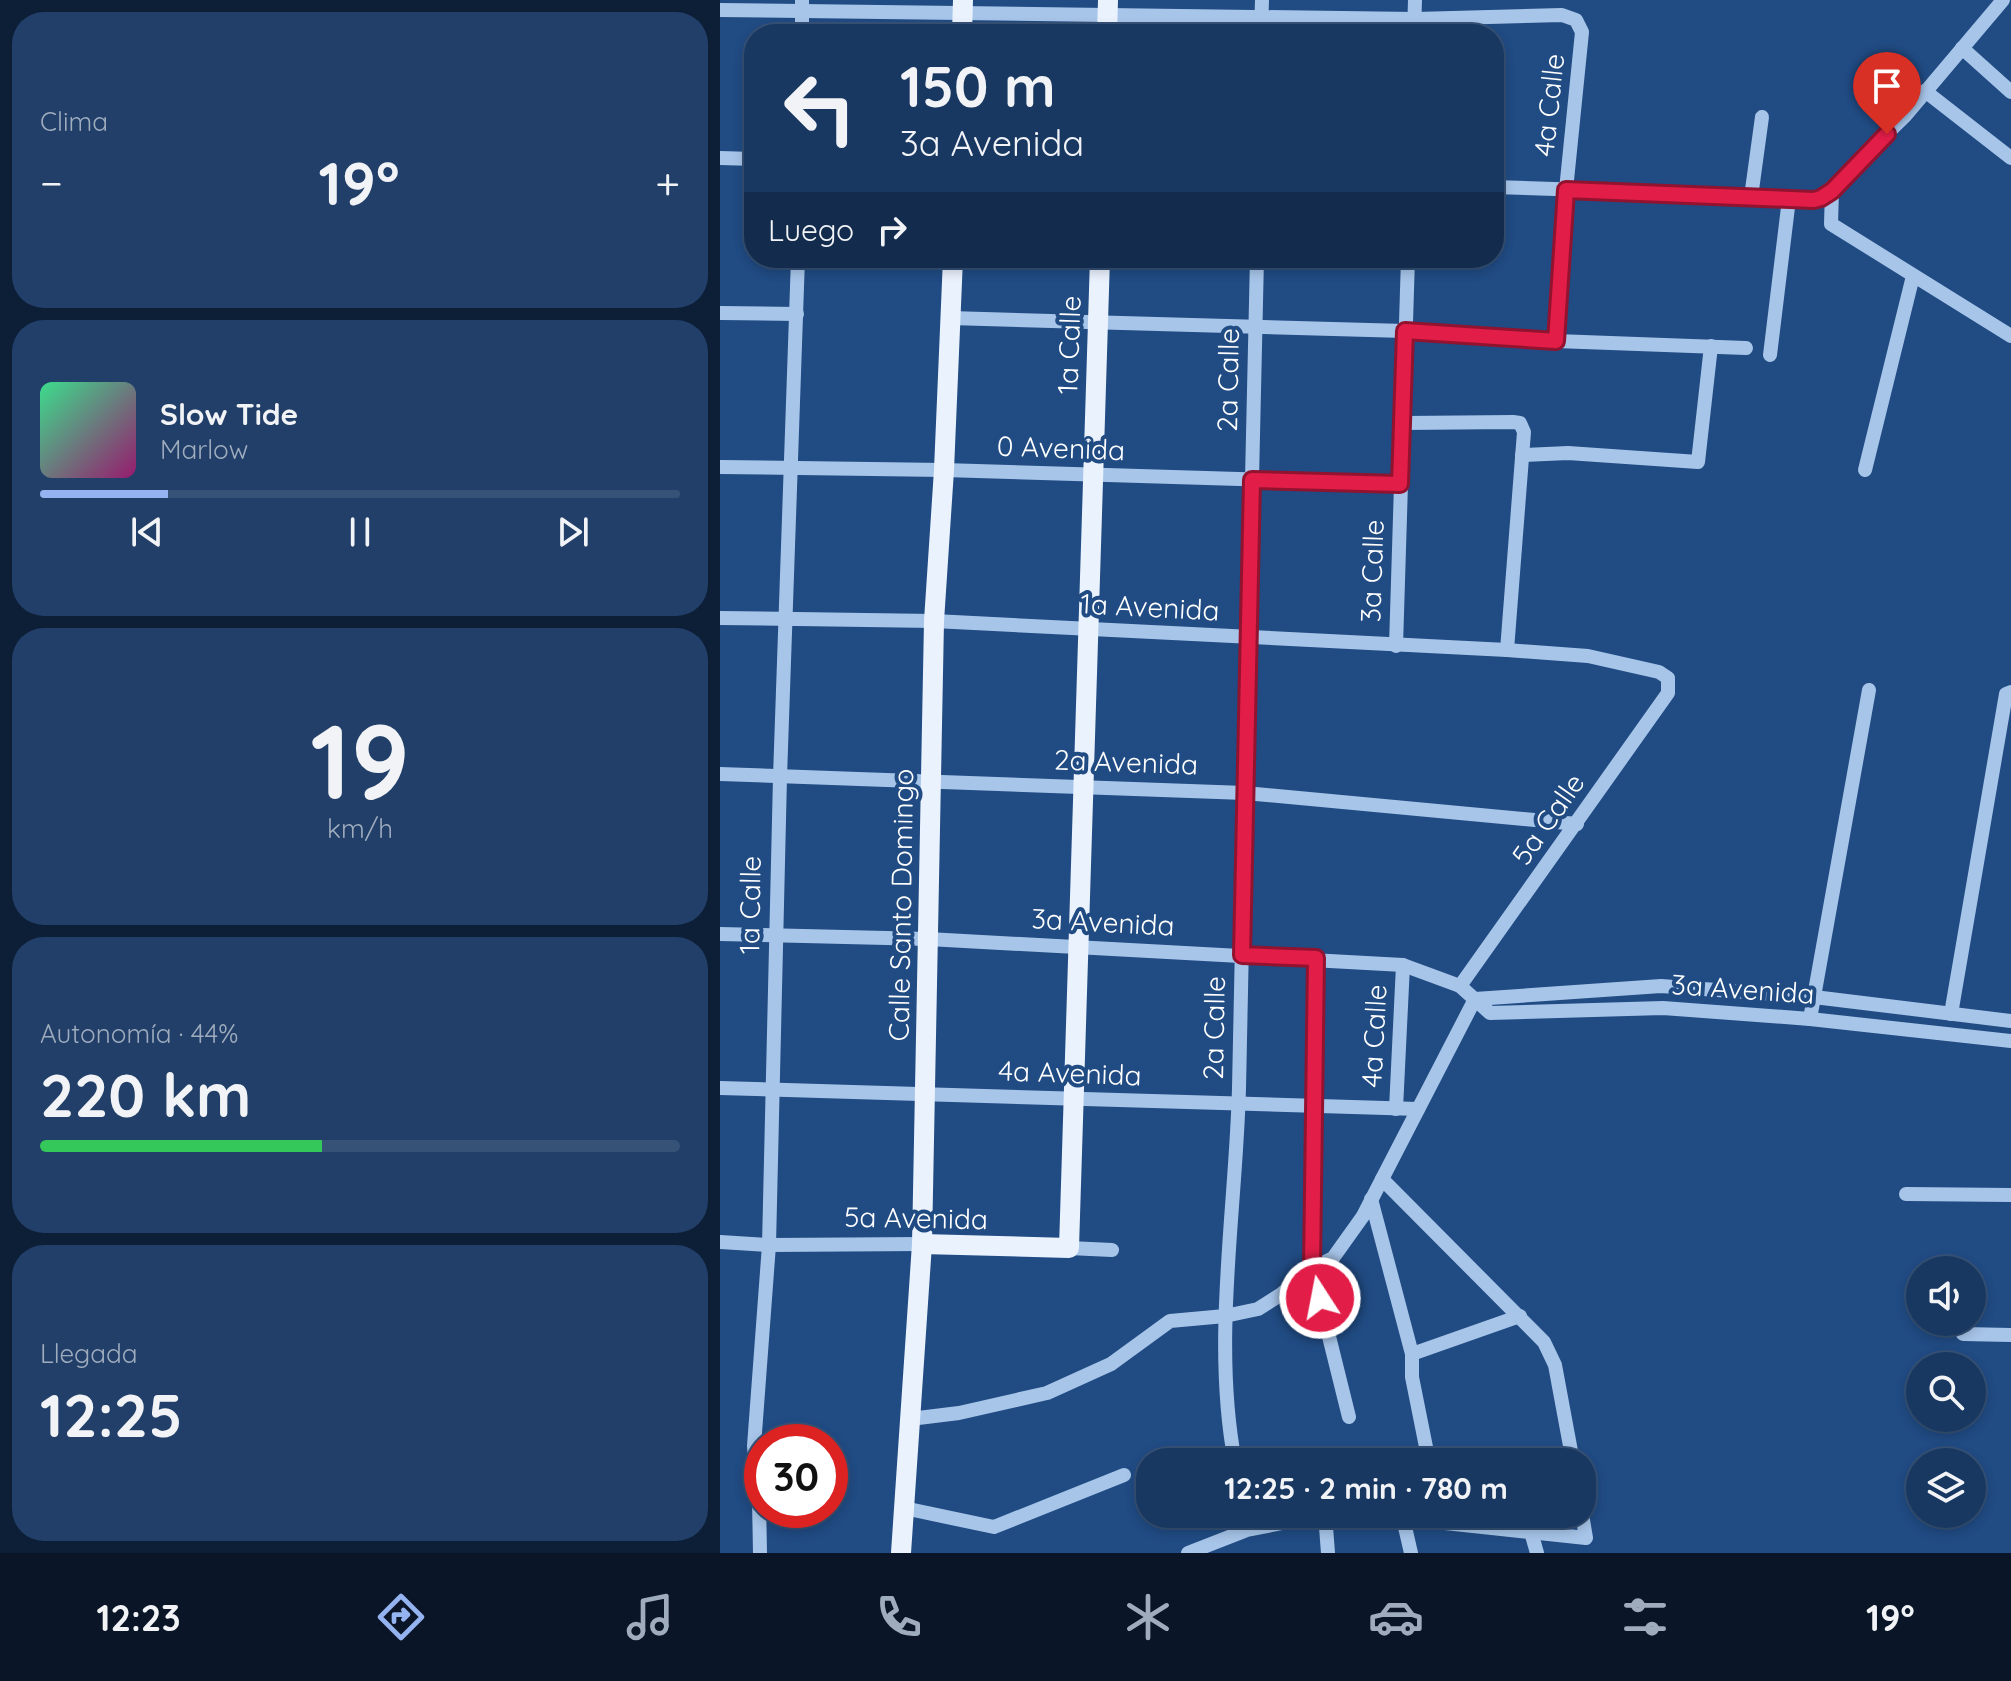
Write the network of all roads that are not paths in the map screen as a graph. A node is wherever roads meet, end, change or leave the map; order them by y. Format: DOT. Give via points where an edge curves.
graph roads {
  1 [pos="1262,0"];
  2 [pos="1415,0"];
  3 [pos="2003,0"];
  4 [pos="802,6"];
  5 [pos="720,10"];
  6 [pos="963,16"];
  7 [pos="1108,17"];
  8 [pos="1262,17"];
  9 [pos="1262,24"];
  10 [pos="1369,24"];
  11 [pos="1415,24"];
  12 [pos="1452,24"];
  13 [pos="1962,48"];
  14 [pos="1925,91"];
  15 [pos="2011,92"];
  16 [pos="1762,117"];
  17 [pos="720,158"];
  18 [pos="2011,158"];
  19 [pos="744,159"];
  20 [pos="1504,187"];
  21 [pos="1566,190"];
  22 [pos="1832,191"];
  23 [pos="1751,197"];
  24 [pos="1789,199"];
  25 [pos="798,268"];
  26 [pos="952,268"];
  27 [pos="1100,268"];
  28 [pos="1257,268"];
  29 [pos="1408,268"];
  30 [pos="1913,276"];
  31 [pos="720,313"];
  32 [pos="797,314"];
  33 [pos="950,318"];
  34 [pos="1098,322"];
  35 [pos="1255,328"];
  36 [pos="1405,331"];
  37 [pos="2011,336"];
  38 [pos="1556,341"];
  39 [pos="1711,346"];
  40 [pos="1746,348"];
  41 [pos="1770,355"];
  42 [pos="1404,423"];
  43 [pos="1522,455"];
  44 [pos="720,467"];
  45 [pos="791,470"];
  46 [pos="944,470"];
  47 [pos="1865,470"];
  48 [pos="1093,475"];
  49 [pos="1252,480"];
  50 [pos="1400,484"];
  51 [pos="720,618"];
  52 [pos="785,620"];
  53 [pos="934,621"];
  54 [pos="1088,629"];
  55 [pos="1248,639"];
  56 [pos="1396,646"];
  57 [pos="1507,650"];
  58 [pos="1668,678"];
  59 [pos="1869,690"];
  60 [pos="2008,693"];
  61 [pos="720,774"];
  62 [pos="780,777"];
  63 [pos="932,781"];
  64 [pos="1084,786"];
  65 [pos="1245,793"];
  66 [pos="1577,824"];
  67 [pos="720,934"];
  68 [pos="778,937"];
  69 [pos="928,939"];
  70 [pos="1078,946"];
  71 [pos="1242,955"];
  72 [pos="1316,958"];
  73 [pos="1403,965"];
  74 [pos="1460,986"];
  75 [pos="1814,997"];
  76 [pos="1475,999"];
  77 [pos="1951,1014"];
  78 [pos="1810,1019"];
  79 [pos="2011,1021"];
  80 [pos="2011,1041"];
  81 [pos="720,1088"];
  82 [pos="773,1090"];
  83 [pos="926,1095"];
  84 [pos="1074,1099"];
  85 [pos="1238,1105"];
  86 [pos="1312,1107"];
  87 [pos="1396,1109"];
  88 [pos="1418,1109"];
  89 [pos="1382,1179"];
  90 [pos="1906,1194"];
  91 [pos="2011,1195"];
  92 [pos="1371,1199"];
  93 [pos="720,1242"];
  94 [pos="922,1244"];
  95 [pos="769,1245"];
  96 [pos="1069,1248"];
  97 [pos="1112,1250"];
  98 [pos="1312,1268"];
  99 [pos="1226,1316"];
  100 [pos="1520,1316"];
  101 [pos="1986,1334"];
  102 [pos="2011,1335"];
  103 [pos="1412,1354"];
  104 [pos="1349,1417"];
  105 [pos="910,1419"];
  106 [pos="1233,1448"];
  107 [pos="1426,1448"];
  108 [pos="1570,1448"];
  109 [pos="1124,1475"];
  110 [pos="904,1508"];
  111 [pos="1257,1528"];
  112 [pos="1327,1528"];
  113 [pos="1405,1528"];
  114 [pos="1493,1528"];
  115 [pos="1584,1528"];
  116 [pos="1247,1530"];
  117 [pos="1531,1532"];
  118 [pos="760,1553"];
  119 [pos="901,1553"];
  120 [pos="1188,1553"];
  121 [pos="1328,1553"];
  122 [pos="1411,1553"];
  123 [pos="1537,1553"];
  1 -- 8 [label="street"];
  2 -- 11 [label="street"];
  3 -- 13 [label="street"];
  4 -- 5 [label="street"];
  4 -- 6 [label="street"];
  6 -- 7 [label="street"];
  7 -- 8 [label="street"];
  8 -- 9 [label="street"];
  8 -- 10 [label="street"];
  12 -- 21 [label="street, 4a Calle" via="1562,15 1576,20 1582,32"];
  13 -- 14 [label="street"];
  13 -- 15 [label="street"];
  14 -- 18 [label="street"];
  14 -- 22 [label="street"];
  16 -- 23 [label="street"];
  17 -- 19 [label="street"];
  20 -- 21 [label="street"];
  21 -- 23 [label="street"];
  21 -- 38 [label="street, 4a Calle"];
  22 -- 24 [label="street" via="1814,200"];
  22 -- 30 [label="street" via="1831,224"];
  23 -- 24 [label="street"];
  24 -- 41 [label="street"];
  25 -- 32 [label="street, 1a Calle"];
  26 -- 33 [label="main road, Calle Santo Domingo"];
  27 -- 34 [label="main road, 1a Calle"];
  28 -- 35 [label="street, 2a Calle"];
  29 -- 36 [label="street, 3a Calle"];
  30 -- 37 [label="street"];
  30 -- 47 [label="street"];
  31 -- 32 [label="street"];
  32 -- 45 [label="street, 1a Calle"];
  33 -- 34 [label="street"];
  33 -- 46 [label="main road, Calle Santo Domingo"];
  34 -- 35 [label="street"];
  34 -- 48 [label="main road, 1a Calle"];
  35 -- 36 [label="street"];
  35 -- 49 [label="street, 2a Calle"];
  36 -- 38 [label="street"];
  36 -- 42 [label="street, 3a Calle"];
  38 -- 39 [label="street"];
  39 -- 40 [label="street"];
  39 -- 43 [label="street" via="1698,462"];
  42 -- 43 [label="street" via="1520,423"];
  42 -- 50 [label="street, 3a Calle"];
  43 -- 57 [label="street"];
  44 -- 45 [label="street, 0 Avenida"];
  45 -- 46 [label="street, 0 Avenida"];
  45 -- 52 [label="street, 1a Calle"];
  46 -- 48 [label="street, 0 Avenida"];
  46 -- 53 [label="main road, Calle Santo Domingo"];
  48 -- 49 [label="street, 0 Avenida"];
  48 -- 54 [label="main road, 1a Calle"];
  49 -- 50 [label="street, 0 Avenida"];
  49 -- 55 [label="street, 2a Calle"];
  50 -- 56 [label="street, 3a Calle"];
  51 -- 52 [label="street, 1a Avenida"];
  52 -- 53 [label="street, 1a Avenida"];
  52 -- 62 [label="street, 1a Calle"];
  53 -- 54 [label="street, 1a Avenida"];
  53 -- 63 [label="main road, Calle Santo Domingo"];
  54 -- 55 [label="street, 1a Avenida"];
  54 -- 64 [label="main road, 1a Calle"];
  55 -- 56 [label="street, 1a Avenida"];
  55 -- 65 [label="street, 2a Calle"];
  56 -- 57 [label="street, 1a Avenida"];
  57 -- 58 [label="street, 1a Avenida" via="1588,656"];
  58 -- 66 [label="street, 5a Calle" via="1668,693"];
  59 -- 75 [label="street"];
  60 -- 77 [label="street"];
  61 -- 62 [label="street, 2a Avenida"];
  62 -- 63 [label="street, 2a Avenida"];
  62 -- 68 [label="street, 1a Calle"];
  63 -- 64 [label="street, 2a Avenida"];
  63 -- 69 [label="main road, Calle Santo Domingo"];
  64 -- 65 [label="street, 2a Avenida"];
  64 -- 70 [label="main road, 1a Calle"];
  65 -- 66 [label="street, 2a Avenida"];
  65 -- 71 [label="street, 2a Calle"];
  66 -- 74 [label="street, 5a Calle"];
  67 -- 68 [label="street, 3a Avenida"];
  68 -- 69 [label="street, 3a Avenida"];
  68 -- 82 [label="street, 1a Calle"];
  69 -- 70 [label="street, 3a Avenida"];
  69 -- 83 [label="main road, Calle Santo Domingo"];
  70 -- 71 [label="street, 3a Avenida"];
  70 -- 84 [label="main road, 1a Calle"];
  71 -- 72 [label="street, 3a Avenida"];
  71 -- 85 [label="street, 2a Calle"];
  72 -- 73 [label="street, 3a Avenida"];
  72 -- 86 [label="street"];
  73 -- 74 [label="street, 3a Avenida"];
  73 -- 87 [label="street, 4a Calle"];
  74 -- 76 [label="street, 3a Avenida"];
  75 -- 76 [label="street, 3a Avenida" via="1661,986"];
  75 -- 77 [label="street, 3a Avenida"];
  75 -- 78 [label="street"];
  76 -- 78 [label="street, 3a Avenida" via="1490,1013 1663,1008"];
  76 -- 88 [label="street"];
  77 -- 79 [label="street, 3a Avenida"];
  78 -- 80 [label="street, 3a Avenida"];
  81 -- 82 [label="street, 4a Avenida"];
  82 -- 83 [label="street, 4a Avenida"];
  82 -- 95 [label="street, 1a Calle"];
  83 -- 84 [label="street, 4a Avenida"];
  83 -- 94 [label="main road, Calle Santo Domingo"];
  84 -- 85 [label="street, 4a Avenida"];
  84 -- 96 [label="main road, 1a Calle"];
  85 -- 86 [label="street, 4a Avenida"];
  85 -- 99 [label="street, 2a Calle"];
  86 -- 87 [label="street, 4a Avenida"];
  86 -- 98 [label="street"];
  87 -- 88 [label="street, 4a Avenida"];
  88 -- 89 [label="street"];
  89 -- 92 [label="street"];
  89 -- 100 [label="street"];
  90 -- 91 [label="street"];
  92 -- 98 [label="street" via="1333,1258"];
  92 -- 103 [label="street"];
  93 -- 95 [label="street, 5a Avenida"];
  94 -- 95 [label="street, 5a Avenida"];
  94 -- 96 [label="main road, 5a Avenida"];
  94 -- 105 [label="main road, Calle Santo Domingo"];
  95 -- 118 [label="street, 1a Calle" via="754,1446"];
  96 -- 97 [label="street, 5a Avenida"];
  98 -- 99 [label="street" via="1258,1309"];
  98 -- 104 [label="street"];
  99 -- 105 [label="street" via="1170,1321 1111,1364 1047,1393"];
  99 -- 106 [label="street, 2a Calle"];
  100 -- 103 [label="street"];
  100 -- 108 [label="street" via="1544,1342 1555,1365"];
  101 -- 102 [label="street"];
  103 -- 107 [label="street"];
  105 -- 110 [label="main road, Calle Santo Domingo"];
  109 -- 110 [label="street" via="994,1527"];
  110 -- 119 [label="main road, Calle Santo Domingo"];
  111 -- 116 [label="street"];
  112 -- 121 [label="street"];
  113 -- 122 [label="street"];
  114 -- 117 [label="street"];
  115 -- 117 [label="street" via="1586,1538"];
  116 -- 120 [label="street"];
  117 -- 123 [label="street"];
}
